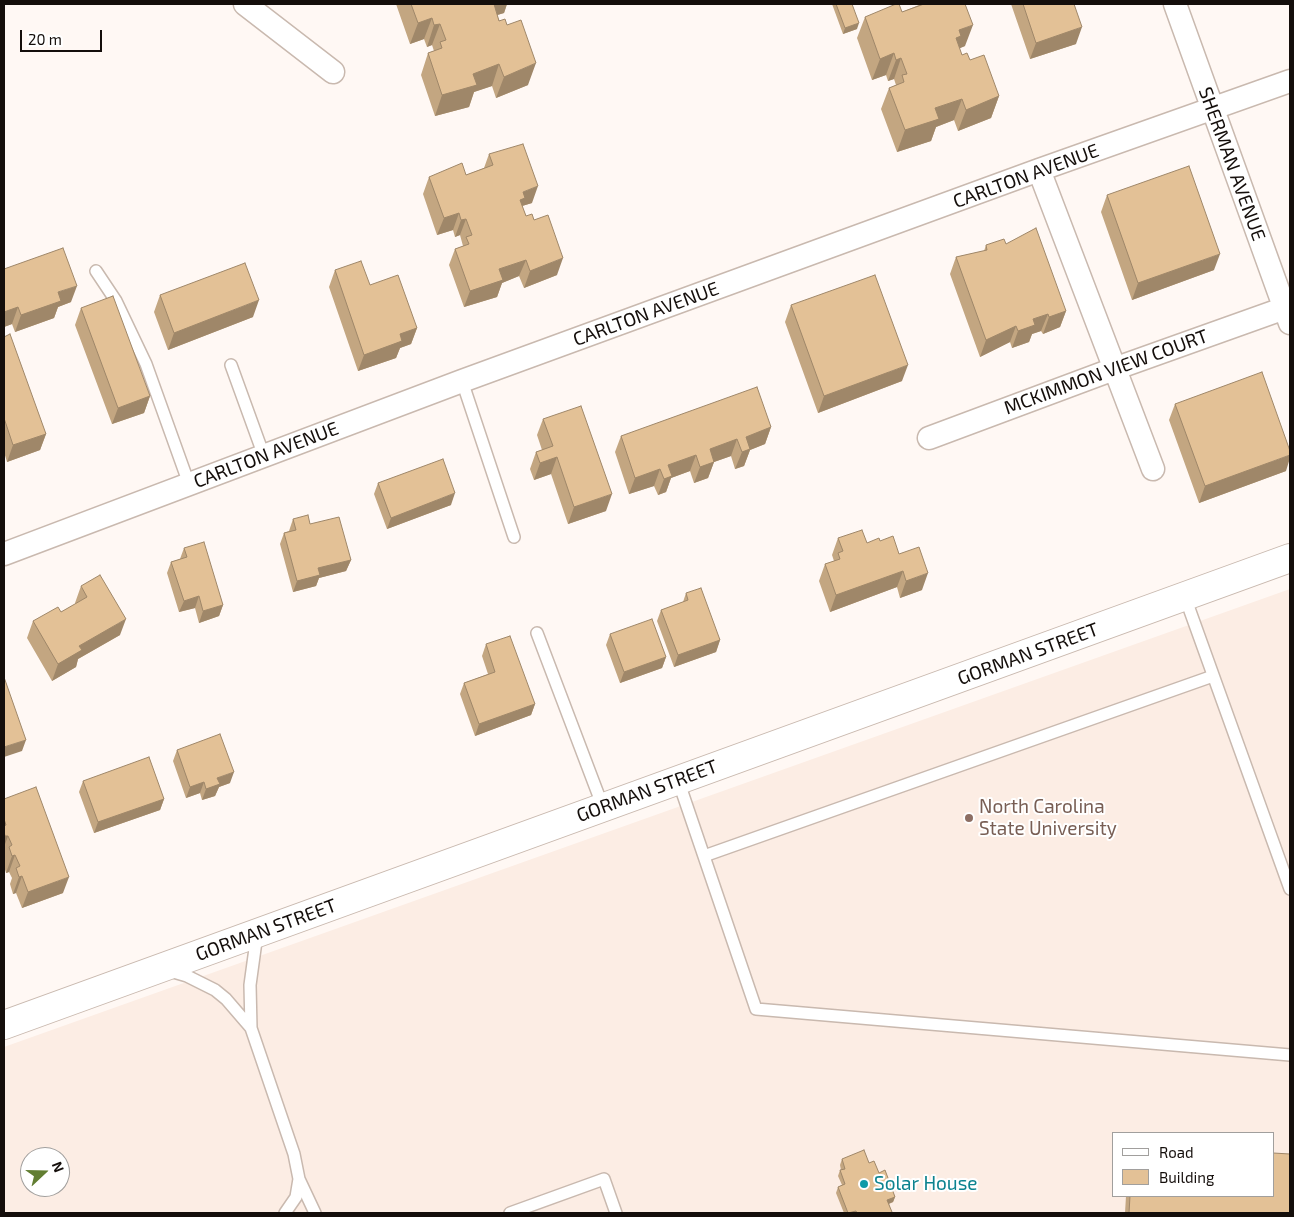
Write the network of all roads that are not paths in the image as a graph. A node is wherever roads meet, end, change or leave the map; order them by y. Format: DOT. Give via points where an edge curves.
graph roads {
  1 [pos="245,4"];
  2 [pos="1174,4"];
  3 [pos="333,72"];
  4 [pos="1290,81"];
  5 [pos="1212,108"];
  6 [pos="1039,170"];
  7 [pos="96,271"];
  8 [pos="1288,316"];
  9 [pos="231,365"];
  10 [pos="1114,369"];
  11 [pos="462,381"];
  12 [pos="928,438"];
  13 [pos="264,456"];
  14 [pos="1152,469"];
  15 [pos="188,484"];
  16 [pos="514,537"];
  17 [pos="4,554"];
  18 [pos="1290,558"];
  19 [pos="1185,596"];
  20 [pos="537,633"];
  21 [pos="1213,676"];
  22 [pos="678,780"];
  23 [pos="603,807"];
  24 [pos="704,856"];
  25 [pos="1290,890"];
  26 [pos="258,933"];
  27 [pos="161,968"];
  28 [pos="4,1025"];
  29 [pos="251,1028"];
  30 [pos="1290,1055"];
  31 [pos="299,1178"];
  32 [pos="285,1213"];
  33 [pos="316,1213"];
  34 [pos="510,1213"];
  35 [pos="616,1213"];
  1 -- 3 [label="street"];
  2 -- 5 [label="street, SHERMAN AVENUE"];
  4 -- 5 [label="street, CARLTON AVENUE"];
  5 -- 6 [label="street, CARLTON AVENUE"];
  5 -- 8 [label="street, SHERMAN AVENUE"];
  6 -- 10 [label="street"];
  6 -- 11 [label="street, CARLTON AVENUE"];
  7 -- 15 [label="lane" via="116,301 146,364"];
  8 -- 10 [label="street, MCKIMMON VIEW COURT"];
  9 -- 13 [label="lane"];
  10 -- 12 [label="street, MCKIMMON VIEW COURT"];
  10 -- 14 [label="street"];
  11 -- 13 [label="street, CARLTON AVENUE"];
  11 -- 16 [label="lane"];
  13 -- 15 [label="street, CARLTON AVENUE"];
  15 -- 17 [label="street, CARLTON AVENUE"];
  18 -- 19 [label="main road, GORMAN STREET"];
  19 -- 21 [label="lane"];
  19 -- 22 [label="main road, GORMAN STREET"];
  20 -- 23 [label="lane"];
  21 -- 24 [label="lane"];
  21 -- 25 [label="lane"];
  22 -- 23 [label="main road, GORMAN STREET"];
  22 -- 24 [label="lane"];
  23 -- 26 [label="main road, GORMAN STREET"];
  24 -- 30 [label="lane" via="756,1008"];
  26 -- 27 [label="main road, GORMAN STREET"];
  26 -- 29 [label="lane" via="250,992"];
  27 -- 28 [label="main road, GORMAN STREET"];
  27 -- 29 [label="lane" via="215,990"];
  29 -- 31 [label="lane" via="294,1154"];
  31 -- 32 [label="lane" via="296,1197"];
  31 -- 33 [label="lane"];
  34 -- 35 [label="lane" via="604,1179"];
}
